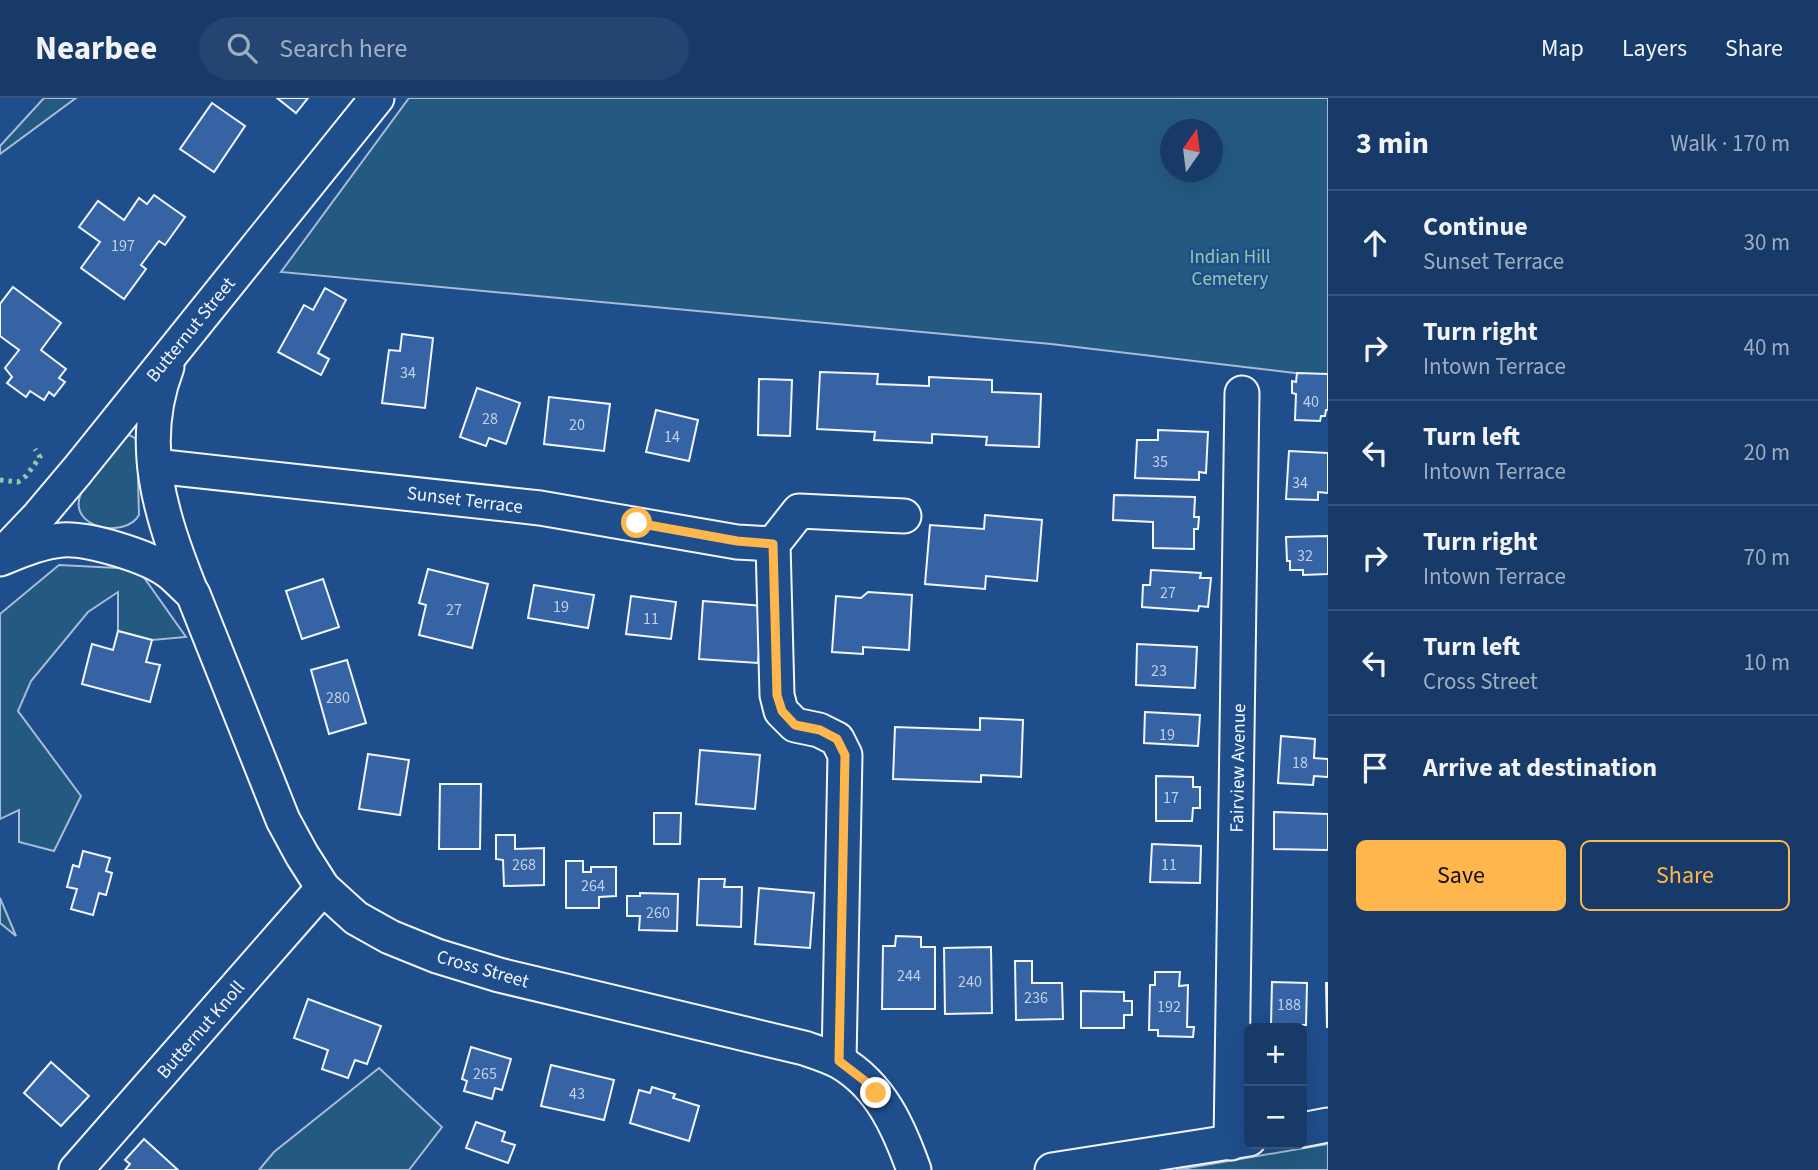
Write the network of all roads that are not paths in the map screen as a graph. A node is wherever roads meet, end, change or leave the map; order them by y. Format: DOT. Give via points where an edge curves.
graph roads {
  1 [pos="377,98"];
  2 [pos="183,336"];
  3 [pos="1242,393"];
  4 [pos="155,466"];
  5 [pos="904,516"];
  6 [pos="773,544"];
  7 [pos="0,558"];
  8 [pos="192,594"];
  9 [pos="323,888"];
  10 [pos="839,1061"];
  11 [pos="1328,1125"];
  12 [pos="1307,1129"];
  13 [pos="1240,1141"];
  14 [pos="76,1170"];
  15 [pos="914,1170"];
  16 [pos="1052,1170"];
  1 -- 2 [label="street, Butternut Street"];
  2 -- 4 [label="street, Cross Street" via="157,395 152,427"];
  2 -- 7 [label="street, Butternut Street" via="77,471"];
  3 -- 13 [label="street, Fairview Avenue"];
  4 -- 6 [label="street, Sunset Terrace" via="540,508"];
  4 -- 8 [label="street, Cross Street" via="161,507"];
  5 -- 6 [label="street" via="799,510"];
  6 -- 10 [label="street" via="777,695 782,711 795,725 837,739 845,755"];
  7 -- 8 [label="street, Cross Street" via="63,540 100,545 168,571"];
  8 -- 9 [label="street, Cross Street" via="283,820"];
  9 -- 10 [label="street, Cross Street" via="356,918 436,956 804,1048"];
  9 -- 14 [label="street, Butternut Knoll"];
  10 -- 15 [label="street, Cross Street" via="865,1081 888,1108"];
  11 -- 12 [label="street"];
  13 -- 16 [label="street"];
}
